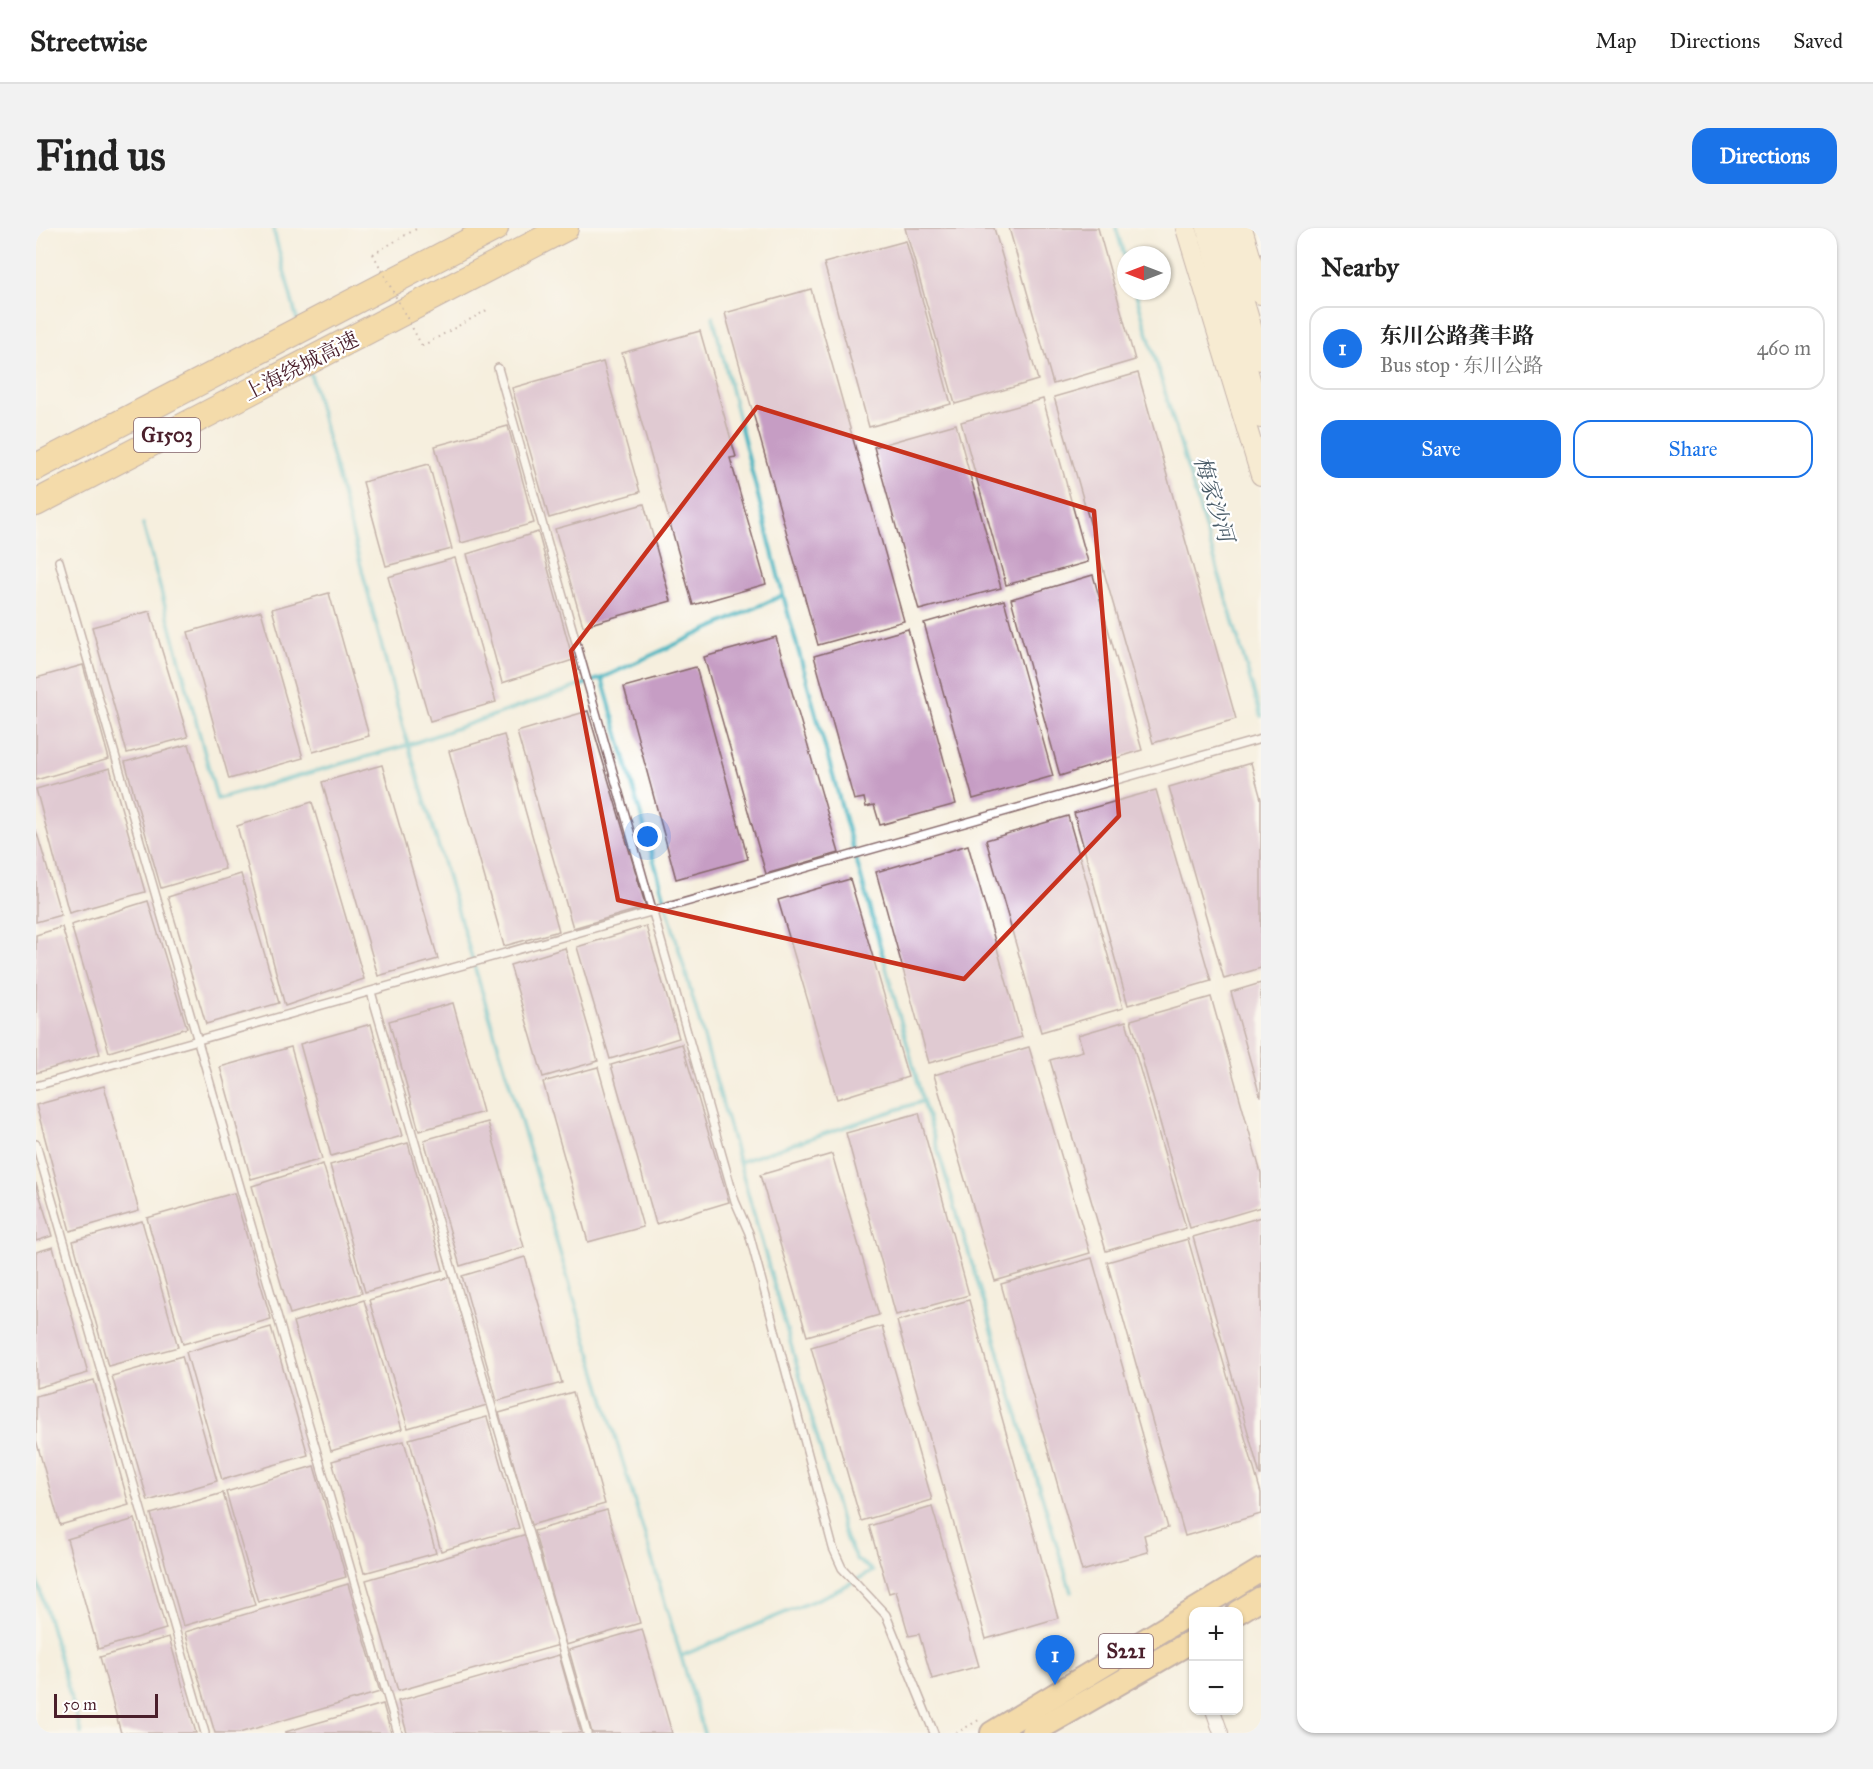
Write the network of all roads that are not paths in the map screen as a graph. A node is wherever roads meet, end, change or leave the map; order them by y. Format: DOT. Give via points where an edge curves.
graph roads {
  1 [pos="495,228"];
  2 [pos="565,228"];
  3 [pos="1186,228"];
  4 [pos="1207,228"];
  5 [pos="1222,228"];
  6 [pos="1242,228"];
  7 [pos="1261,294"];
  8 [pos="1261,360"];
  9 [pos="498,368"];
  10 [pos="1261,418"];
  11 [pos="36,467"];
  12 [pos="1261,475"];
  13 [pos="36,503"];
  14 [pos="59,561"];
  15 [pos="1261,740"];
  16 [pos="653,912"];
  17 [pos="370,992"];
  18 [pos="198,1040"];
  19 [pos="36,1086"];
  20 [pos="36,1143"];
  21 [pos="1261,1570"];
  22 [pos="1261,1598"];
  23 [pos="1243,1609"];
  24 [pos="1178,1619"];
  25 [pos="1189,1640"];
  26 [pos="1189,1648"];
  27 [pos="1215,1715"];
  28 [pos="205,1733"];
  29 [pos="398,1733"];
  30 [pos="587,1733"];
  31 [pos="934,1733"];
  32 [pos="992,1733"];
  33 [pos="1032,1733"];
  34 [pos="1221,1733"];
  1 -- 11 [label="highway, 上海绕城高速 / G1503"];
  2 -- 13 [label="highway, 上海绕城高速 / G1503"];
  3 -- 12 [label="main road"];
  4 -- 10 [label="main road"];
  5 -- 8 [label="main road"];
  6 -- 7 [label="main road"];
  9 -- 16 [label="lane"];
  14 -- 18 [label="lane"];
  15 -- 16 [label="lane"];
  16 -- 17 [label="lane"];
  16 -- 31 [label="lane" via="735,1201 749,1233 833,1548 842,1568 886,1615"];
  17 -- 18 [label="lane"];
  17 -- 30 [label="lane"];
  18 -- 19 [label="lane"];
  18 -- 29 [label="lane"];
  20 -- 28 [label="lane"];
  21 -- 24 [label="main road, S221"];
  22 -- 23 [label="main road"];
  24 -- 25 [label="street"];
  24 -- 32 [label="main road, S221"];
  26 -- 33 [label="main road, S221"];
  27 -- 34 [label="street"];
}
